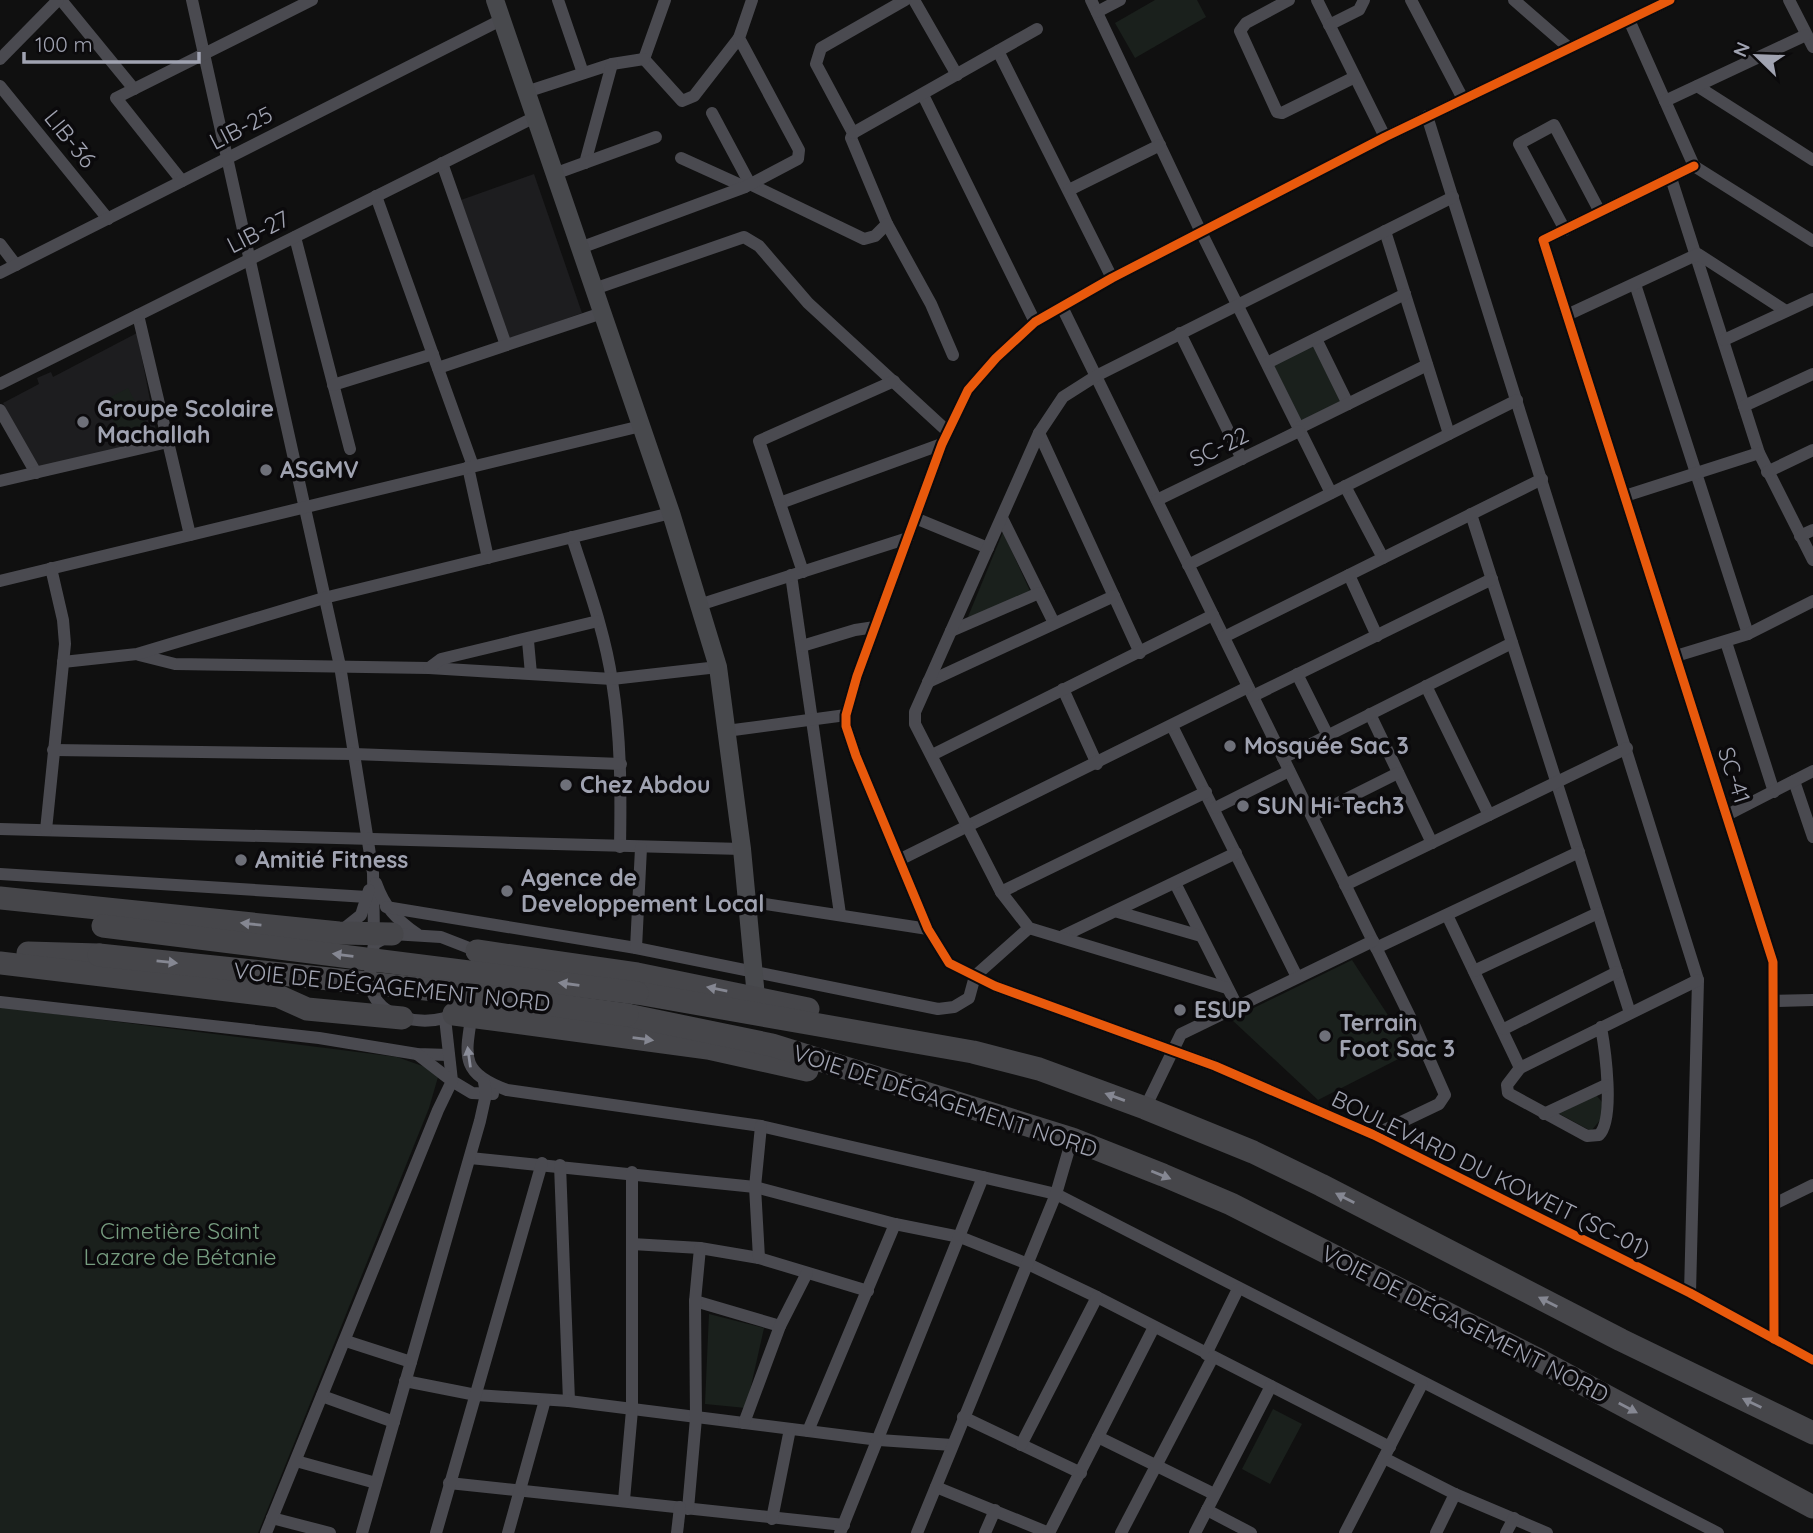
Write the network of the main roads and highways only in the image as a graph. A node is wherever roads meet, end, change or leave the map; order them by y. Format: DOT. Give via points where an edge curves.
graph roads {
  1 [pos="0,898"];
  2 [pos="0,909"];
  3 [pos="380,937"];
  4 [pos="477,951"];
  5 [pos="0,952"];
  6 [pos="0,963"];
  7 [pos="461,1013"];
  8 [pos="402,1018"];
  9 [pos="973,1052"];
  10 [pos="906,1088"];
  11 [pos="1808,1429"];
  12 [pos="1754,1474"];
  13 [pos="1813,1507"];
  14 [pos="1813,1517"];
  3 -- 1 [label="highway, one-way"];
  9 -- 2 [label="highway, VOIE DE DÉGAGEMENT NORD, one-way, bridge" via="637,993"];
  9 -- 4 [label="highway, one-way" via="924,1035 756,997"];
  5 -- 10 [label="highway, VOIE DE DÉGAGEMENT NORD, one-way, bridge" via="99,955 627,1015 772,1045"];
  6 -- 8 [label="highway" via="278,996 307,1009"];
  7 -- 10 [label="highway, one-way" via="708,1048"];
  11 -- 9 [label="highway, VOIE DE DÉGAGEMENT NORD, one-way" via="1621,1340 1298,1174 1145,1108 1039,1069"];
  10 -- 12 [label="highway, VOIE DE DÉGAGEMENT NORD, one-way" via="1072,1139 1231,1204"];
  12 -- 13 [label="highway, VOIE DE DÉGAGEMENT NORD"];
  12 -- 14 [label="highway"];
}
